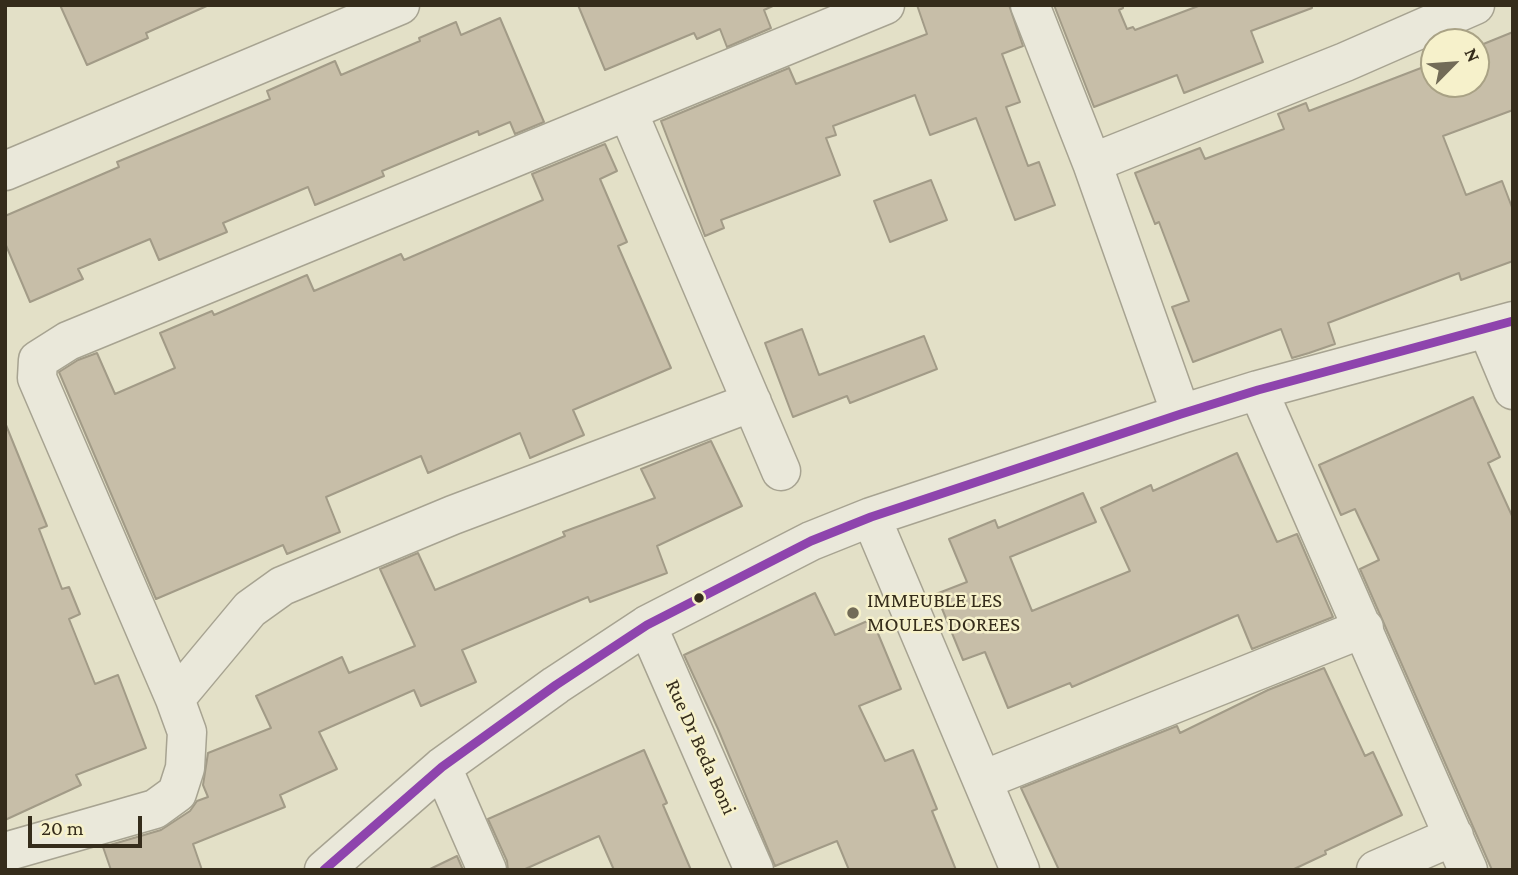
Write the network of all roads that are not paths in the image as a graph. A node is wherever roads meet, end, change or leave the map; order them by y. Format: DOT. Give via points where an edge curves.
graph roads {
  1 [pos="400,5"];
  2 [pos="885,5"];
  3 [pos="1030,5"];
  4 [pos="1475,5"];
  5 [pos="628,111"];
  6 [pos="1092,163"];
  7 [pos="5,171"];
  8 [pos="1500,324"];
  9 [pos="1258,390"];
  10 [pos="1513,390"];
  11 [pos="752,402"];
  12 [pos="1181,414"];
  13 [pos="781,471"];
  14 [pos="871,517"];
  15 [pos="648,625"];
  16 [pos="1364,628"];
  17 [pos="175,699"];
  18 [pos="442,767"];
  19 [pos="983,780"];
  20 [pos="5,852"];
  21 [pos="1461,853"];
  22 [pos="324,870"];
  23 [pos="486,870"];
  24 [pos="754,870"];
  25 [pos="1020,870"];
  26 [pos="1376,870"];
  1 -- 7 [label="street"];
  2 -- 5 [label="street"];
  3 -- 6 [label="street"];
  4 -- 6 [label="street"];
  5 -- 11 [label="street"];
  5 -- 17 [label="street" via="68,341 38,360 37,378"];
  6 -- 12 [label="street"];
  8 -- 9 [label="street"];
  8 -- 10 [label="street"];
  9 -- 12 [label="street"];
  9 -- 16 [label="street"];
  11 -- 13 [label="street"];
  11 -- 17 [label="street" via="453,515 282,586 250,609"];
  12 -- 14 [label="street"];
  14 -- 15 [label="street" via="811,541"];
  14 -- 19 [label="street"];
  15 -- 18 [label="street"];
  15 -- 24 [label="street, Rue Dr Beda Boni"];
  16 -- 19 [label="street"];
  16 -- 21 [label="street"];
  17 -- 20 [label="street" via="187,732 185,768 177,793 155,809"];
  18 -- 22 [label="street"];
  18 -- 23 [label="street"];
  19 -- 25 [label="street"];
  21 -- 26 [label="street"];
}
